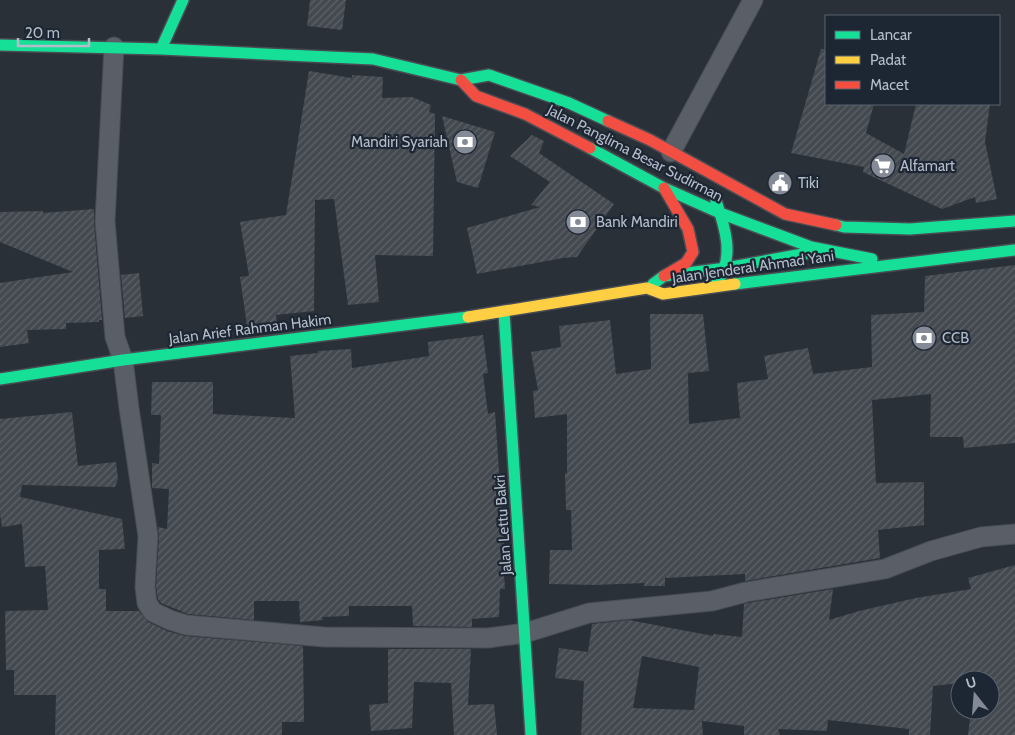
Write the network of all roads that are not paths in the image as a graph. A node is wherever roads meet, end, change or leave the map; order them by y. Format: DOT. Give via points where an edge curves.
graph roads {
  1 [pos="183,0"];
  2 [pos="753,0"];
  3 [pos="0,45"];
  4 [pos="114,48"];
  5 [pos="161,49"];
  6 [pos="461,80"];
  7 [pos="671,152"];
  8 [pos="695,166"];
  9 [pos="664,188"];
  10 [pos="720,213"];
  11 [pos="1015,220"];
  12 [pos="910,229"];
  13 [pos="870,239"];
  14 [pos="852,243"];
  15 [pos="823,250"];
  16 [pos="1015,250"];
  17 [pos="920,261"];
  18 [pos="726,268"];
  19 [pos="664,276"];
  20 [pos="647,288"];
  21 [pos="708,289"];
  22 [pos="504,312"];
  23 [pos="123,360"];
  24 [pos="0,379"];
  25 [pos="1015,534"];
  26 [pos="525,633"];
  27 [pos="531,735"];
  1 -- 5 [label="main road"];
  2 -- 7 [label="street"];
  3 -- 4 [label="main road, Jalan Panglima Besar Sudirman"];
  4 -- 5 [label="main road, Jalan Panglima Besar Sudirman"];
  4 -- 23 [label="street" via="105,222 115,337"];
  5 -- 6 [label="main road, Jalan Panglima Besar Sudirman" via="373,59"];
  6 -- 7 [label="main road, Jalan Panglima Besar Sudirman" via="490,75 569,103"];
  6 -- 9 [label="main road, Jalan Panglima Besar Sudirman" via="476,96 524,114"];
  7 -- 8 [label="main road, Jalan Panglima Besar Sudirman"];
  8 -- 10 [label="main road" via="710,187"];
  8 -- 12 [label="main road, Jalan Panglima Besar Sudirman" via="785,214 844,227"];
  9 -- 10 [label="main road, Jalan Panglima Besar Sudirman"];
  9 -- 19 [label="main road" via="688,229 693,252 686,263"];
  10 -- 15 [label="main road, Jalan Panglima Besar Sudirman"];
  10 -- 18 [label="main road" via="726,237"];
  11 -- 12 [label="main road"];
  12 -- 13 [label="main road"];
  14 -- 15 [label="main road"];
  15 -- 17 [label="main road, Jalan Panglima Besar Sudirman" via="898,262"];
  15 -- 18 [label="main road"];
  16 -- 17 [label="main road"];
  17 -- 21 [label="main road, Jalan Jenderal Ahmad Yani"];
  18 -- 19 [label="main road"];
  18 -- 21 [label="main road" via="721,278"];
  19 -- 20 [label="main road"];
  20 -- 21 [label="main road, Jalan Jenderal Ahmad Yani" via="662,294"];
  20 -- 22 [label="main road, Jalan Jenderal Ahmad Yani"];
  22 -- 23 [label="main road, Jalan Arief Rahman Hakim"];
  22 -- 26 [label="main road, Jalan Lettu Bakri"];
  23 -- 24 [label="main road, Jalan Arief Rahman Hakim"];
  23 -- 26 [label="street" via="148,536 144,587 147,603 153,612 186,625 324,637 481,638"];
  25 -- 26 [label="street" via="931,551 885,569 746,592 712,601 589,613"];
  26 -- 27 [label="main road, Jalan Lettu Bakri"];
}
